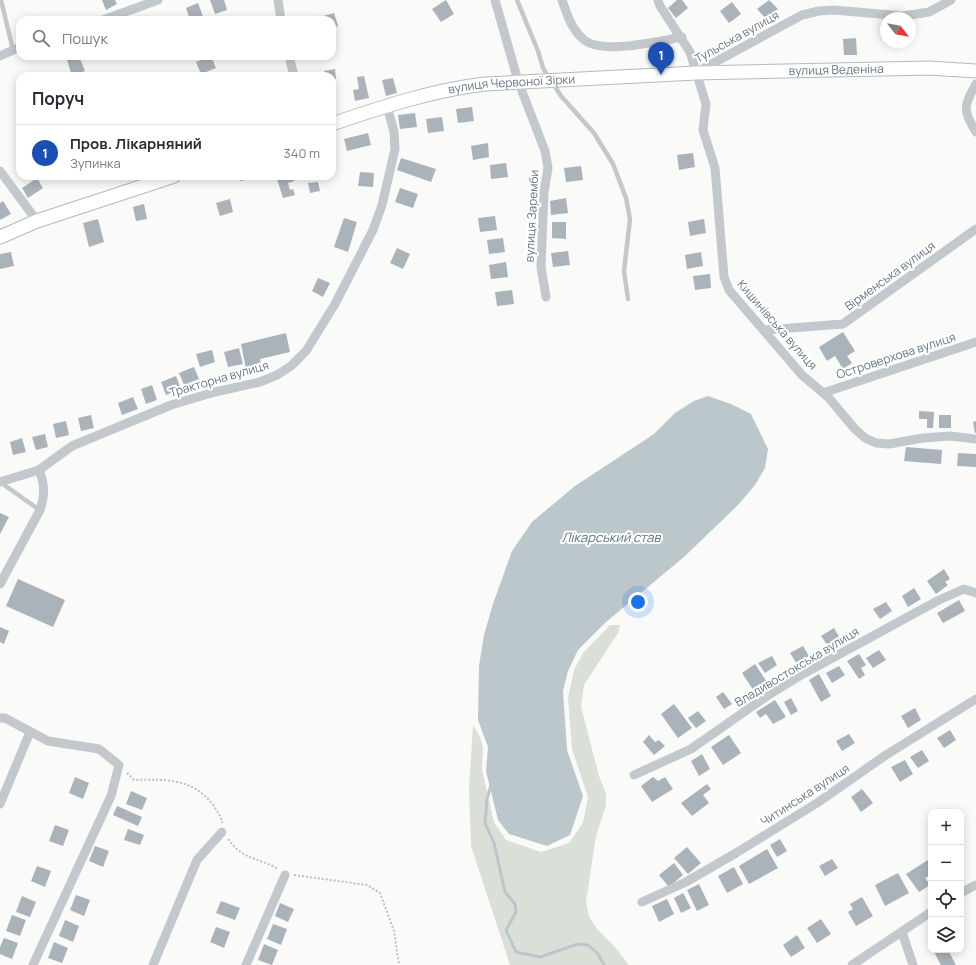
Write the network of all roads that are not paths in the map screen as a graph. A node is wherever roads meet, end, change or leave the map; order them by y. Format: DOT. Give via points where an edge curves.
graph roads {
  1 [pos="1,0"];
  2 [pos="158,0"];
  3 [pos="278,0"];
  4 [pos="495,0"];
  5 [pos="518,0"];
  6 [pos="562,0"];
  7 [pos="951,0"];
  8 [pos="662,2"];
  9 [pos="114,16"];
  10 [pos="280,16"];
  11 [pos="682,37"];
  12 [pos="16,49"];
  13 [pos="0,56"];
  14 [pos="290,60"];
  15 [pos="976,70"];
  16 [pos="293,72"];
  17 [pos="696,73"];
  18 [pos="551,80"];
  19 [pos="518,81"];
  20 [pos="976,84"];
  21 [pos="387,106"];
  22 [pos="336,123"];
  23 [pos="976,132"];
  24 [pos="0,172"];
  25 [pos="162,180"];
  26 [pos="37,221"];
  27 [pos="976,229"];
  28 [pos="0,237"];
  29 [pos="546,297"];
  30 [pos="628,299"];
  31 [pos="765,330"];
  32 [pos="976,342"];
  33 [pos="823,393"];
  34 [pos="976,439"];
  35 [pos="39,470"];
  36 [pos="0,482"];
  37 [pos="40,511"];
  38 [pos="0,584"];
  39 [pos="976,592"];
  40 [pos="976,699"];
  41 [pos="0,718"];
  42 [pos="30,732"];
  43 [pos="634,775"];
  44 [pos="0,804"];
  45 [pos="222,832"];
  46 [pos="285,875"];
  47 [pos="976,885"];
  48 [pos="964,891"];
  49 [pos="642,902"];
  50 [pos="928,914"];
  51 [pos="902,932"];
  52 [pos="33,965"];
  53 [pos="153,965"];
  54 [pos="246,965"];
  55 [pos="852,965"];
  56 [pos="913,965"];
  1 -- 12 [label="lane"];
  2 -- 9 [label="street"];
  3 -- 10 [label="street"];
  4 -- 19 [label="street, вулиця Заремби"];
  5 -- 18 [label="lane" via="543,68"];
  6 -- 11 [label="street" via="574,29 583,40 594,45 608,47"];
  7 -- 17 [label="street, Тульська вулиця" via="929,12 903,16 819,10 802,15"];
  8 -- 11 [label="street, Кишинівська вулиця"];
  11 -- 17 [label="street, Кишинівська вулиця" via="690,52"];
  12 -- 13 [label="street"];
  14 -- 16 [label="street"];
  15 -- 17 [label="street, вулиця Веденіна" via="929,68"];
  17 -- 18 [label="street, вулиця Червоної Зірки"];
  17 -- 31 [label="street, Кишинівська вулиця" via="706,104 703,130 715,168 724,277 729,290"];
  18 -- 19 [label="street, вулиця Червоної Зірки"];
  18 -- 30 [label="lane" via="570,108 594,133 613,164 626,198 630,219 624,271"];
  19 -- 21 [label="street, вулиця Червоної Зірки" via="464,86"];
  19 -- 29 [label="street, вулиця Заремби" via="545,151 548,168 544,192 541,267"];
  20 -- 23 [label="street" via="968,97 966,115"];
  21 -- 22 [label="street, вулиця Червоної Зірки"];
  21 -- 35 [label="street, Тракторна вулиця" via="394,132 395,149 382,205 373,230 338,298 306,351 277,375 260,382 172,405 72,446"];
  24 -- 26 [label="street"];
  25 -- 26 [label="street"];
  26 -- 28 [label="street"];
  27 -- 31 [label="street, Вірменська вулиця" via="843,324"];
  31 -- 33 [label="street, Кишинівська вулиця" via="802,375"];
  32 -- 33 [label="street, Островерхова вулиця"];
  33 -- 34 [label="street, Кишинівська вулиця" via="854,428 865,438 876,443 889,444 950,436"];
  35 -- 36 [label="street, Тракторна вулиця"];
  35 -- 37 [label="street" via="44,489"];
  36 -- 37 [label="lane"];
  37 -- 38 [label="street"];
  39 -- 43 [label="street, Владивостокська вулиця" via="964,589 877,633 766,696 691,749"];
  40 -- 49 [label="street, Читинська вулиця" via="736,853 686,882"];
  41 -- 42 [label="street" via="5,718"];
  42 -- 44 [label="street"];
  42 -- 52 [label="street" via="48,741 99,749 119,765 111,796"];
  45 -- 53 [label="street" via="196,860"];
  46 -- 54 [label="street"];
  47 -- 48 [label="street"];
  50 -- 51 [label="street"];
  51 -- 55 [label="street"];
  51 -- 56 [label="street"];
}
